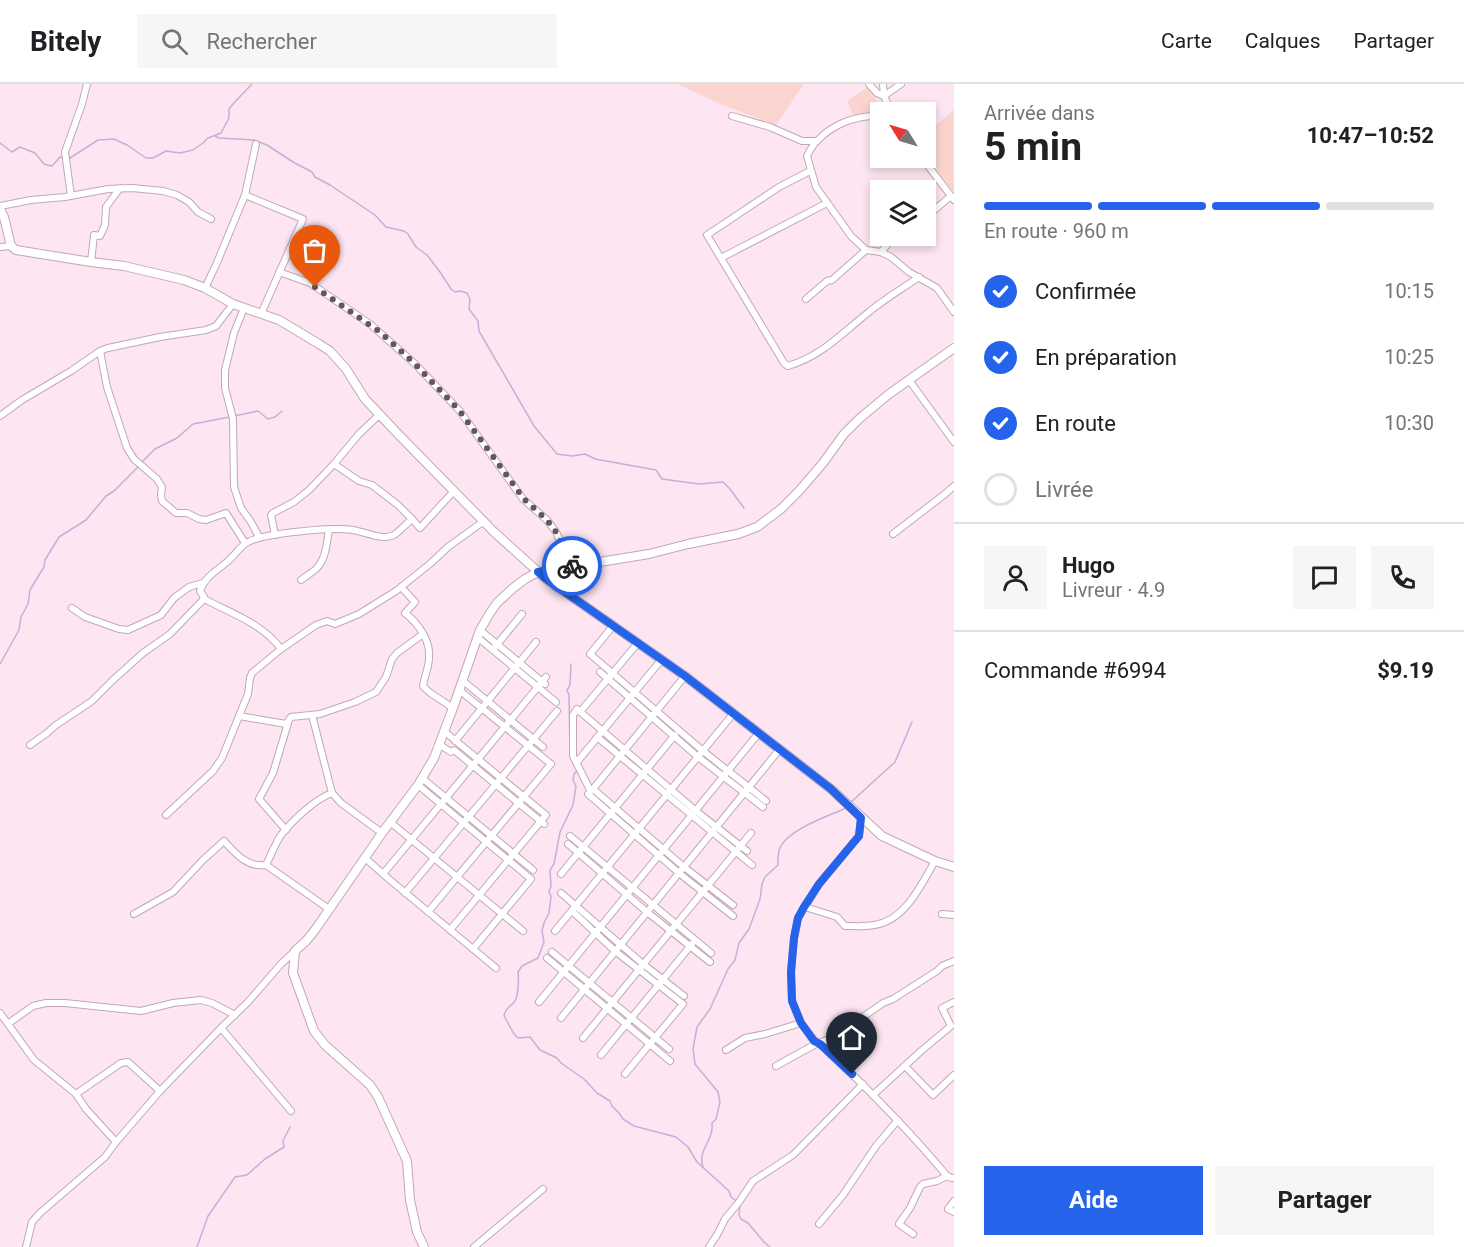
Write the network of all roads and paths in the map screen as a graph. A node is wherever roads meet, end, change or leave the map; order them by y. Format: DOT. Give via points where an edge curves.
graph roads {
  1 [pos="87,84"];
  2 [pos="869,84"];
  3 [pos="883,84"];
  4 [pos="901,84"];
  5 [pos="884,96"];
  6 [pos="887,102"];
  7 [pos="870,115"];
  8 [pos="732,116"];
  9 [pos="802,141"];
  10 [pos="817,141"];
  11 [pos="256,144"];
  12 [pos="807,156"];
  13 [pos="930,168"];
  14 [pos="810,171"];
  15 [pos="120,188"];
  16 [pos="245,195"];
  17 [pos="71,196"];
  18 [pos="952,198"];
  19 [pos="827,203"];
  20 [pos="0,208"];
  21 [pos="936,210"];
  22 [pos="212,219"];
  23 [pos="11,246"];
  24 [pos="886,246"];
  25 [pos="0,247"];
  26 [pos="866,250"];
  27 [pos="881,252"];
  28 [pos="721,258"];
  29 [pos="91,262"];
  30 [pos="279,272"];
  31 [pos="919,277"];
  32 [pos="205,288"];
  33 [pos="806,299"];
  34 [pos="233,304"];
  35 [pos="244,308"];
  36 [pos="954,312"];
  37 [pos="261,314"];
  38 [pos="954,348"];
  39 [pos="100,351"];
  40 [pos="909,380"];
  41 [pos="379,415"];
  42 [pos="0,416"];
  43 [pos="954,442"];
  44 [pos="334,464"];
  45 [pos="954,486"];
  46 [pos="453,492"];
  47 [pos="412,519"];
  48 [pos="484,521"];
  49 [pos="328,529"];
  50 [pos="893,534"];
  51 [pos="275,535"];
  52 [pos="259,537"];
  53 [pos="245,543"];
  54 [pos="572,566"];
  55 [pos="538,572"];
  56 [pos="301,580"];
  57 [pos="203,583"];
  58 [pos="401,587"];
  59 [pos="204,599"];
  60 [pos="72,608"];
  61 [pos="522,614"];
  62 [pos="613,626"];
  63 [pos="478,633"];
  64 [pos="423,634"];
  65 [pos="536,642"];
  66 [pos="497,644"];
  67 [pos="637,644"];
  68 [pos="281,649"];
  69 [pos="493,650"];
  70 [pos="662,659"];
  71 [pos="517,665"];
  72 [pos="600,672"];
  73 [pos="610,676"];
  74 [pos="685,676"];
  75 [pos="462,680"];
  76 [pos="543,683"];
  77 [pos="459,690"];
  78 [pos="632,695"];
  79 [pos="488,702"];
  80 [pos="556,702"];
  81 [pos="453,708"];
  82 [pos="482,708"];
  83 [pos="557,711"];
  84 [pos="656,711"];
  85 [pos="580,712"];
  86 [pos="733,714"];
  87 [pos="312,715"];
  88 [pos="239,716"];
  89 [pos="651,717"];
  90 [pos="510,720"];
  91 [pos="288,723"];
  92 [pos="505,727"];
  93 [pos="679,730"];
  94 [pos="602,731"];
  95 [pos="445,732"];
  96 [pos="758,734"];
  97 [pos="674,736"];
  98 [pos="597,737"];
  99 [pos="533,739"];
  100 [pos="455,741"];
  101 [pos="30,745"];
  102 [pos="440,745"];
  103 [pos="528,745"];
  104 [pos="543,747"];
  105 [pos="779,750"];
  106 [pos="703,751"];
  107 [pos="622,753"];
  108 [pos="698,757"];
  109 [pos="478,759"];
  110 [pos="577,762"];
  111 [pos="473,766"];
  112 [pos="728,771"];
  113 [pos="644,772"];
  114 [pos="723,777"];
  115 [pos="501,778"];
  116 [pos="420,781"];
  117 [pos="496,784"];
  118 [pos="592,790"];
  119 [pos="747,790"];
  120 [pos="332,793"];
  121 [pos="669,793"];
  122 [pos="523,797"];
  123 [pos="446,798"];
  124 [pos="518,803"];
  125 [pos="441,804"];
  126 [pos="765,804"];
  127 [pos="613,810"];
  128 [pos="694,813"];
  129 [pos="166,814"];
  130 [pos="468,817"];
  131 [pos="861,818"];
  132 [pos="390,822"];
  133 [pos="464,823"];
  134 [pos="542,823"];
  135 [pos="717,827"];
  136 [pos="286,830"];
  137 [pos="637,831"];
  138 [pos="382,832"];
  139 [pos="750,832"];
  140 [pos="712,833"];
  141 [pos="570,836"];
  142 [pos="489,838"];
  143 [pos="412,839"];
  144 [pos="568,844"];
  145 [pos="740,845"];
  146 [pos="583,847"];
  147 [pos="747,851"];
  148 [pos="578,852"];
  149 [pos="735,852"];
  150 [pos="661,853"];
  151 [pos="511,857"];
  152 [pos="365,858"];
  153 [pos="434,858"];
  154 [pos="935,861"];
  155 [pos="266,865"];
  156 [pos="752,865"];
  157 [pos="608,867"];
  158 [pos="954,867"];
  159 [pos="533,870"];
  160 [pos="681,870"];
  161 [pos="602,873"];
  162 [pos="383,874"];
  163 [pos="561,874"];
  164 [pos="457,877"];
  165 [pos="708,885"];
  166 [pos="633,888"];
  167 [pos="702,891"];
  168 [pos="405,893"];
  169 [pos="561,893"];
  170 [pos="480,895"];
  171 [pos="627,895"];
  172 [pos="653,905"];
  173 [pos="733,905"];
  174 [pos="804,907"];
  175 [pos="574,908"];
  176 [pos="329,909"];
  177 [pos="428,912"];
  178 [pos="647,912"];
  179 [pos="134,914"];
  180 [pos="502,914"];
  181 [pos="942,914"];
  182 [pos="954,915"];
  183 [pos="733,916"];
  184 [pos="676,924"];
  185 [pos="450,930"];
  186 [pos="598,930"];
  187 [pos="671,930"];
  188 [pos="523,931"];
  189 [pos="555,931"];
  190 [pos="693,943"];
  191 [pos="621,944"];
  192 [pos="473,949"];
  193 [pos="295,951"];
  194 [pos="615,951"];
  195 [pos="552,952"];
  196 [pos="711,953"];
  197 [pos="547,958"];
  198 [pos="954,961"];
  199 [pos="710,962"];
  200 [pos="568,966"];
  201 [pos="641,967"];
  202 [pos="496,968"];
  203 [pos="564,972"];
  204 [pos="661,982"];
  205 [pos="589,983"];
  206 [pos="584,989"];
  207 [pos="684,996"];
  208 [pos="539,1002"];
  209 [pos="612,1002"];
  210 [pos="954,1002"];
  211 [pos="607,1008"];
  212 [pos="0,1012"];
  213 [pos="235,1015"];
  214 [pos="561,1018"];
  215 [pos="631,1018"];
  216 [pos="9,1023"];
  217 [pos="801,1023"];
  218 [pos="626,1024"];
  219 [pos="221,1028"];
  220 [pos="583,1038"];
  221 [pos="655,1038"];
  222 [pos="650,1044"];
  223 [pos="820,1044"];
  224 [pos="669,1049"];
  225 [pos="726,1050"];
  226 [pos="601,1055"];
  227 [pos="670,1061"];
  228 [pos="776,1066"];
  229 [pos="905,1066"];
  230 [pos="625,1074"];
  231 [pos="954,1075"];
  232 [pos="863,1084"];
  233 [pos="160,1091"];
  234 [pos="76,1094"];
  235 [pos="873,1095"];
  236 [pos="291,1111"];
  237 [pos="898,1120"];
  238 [pos="116,1142"];
  239 [pos="951,1177"];
  240 [pos="543,1189"];
  241 [pos="954,1201"];
  242 [pos="954,1212"];
  243 [pos="819,1224"];
  244 [pos="913,1234"];
  245 [pos="26,1247"];
  246 [pos="424,1247"];
  247 [pos="474,1247"];
  248 [pos="709,1247"];
  1 -- 17 [label="street" via="65,152"];
  2 -- 5 [label="street"];
  3 -- 5 [label="street"];
  4 -- 5 [label="street"];
  5 -- 6 [label="street"];
  7 -- 10 [label="street" via="847,120"];
  8 -- 9 [label="street"];
  9 -- 10 [label="street"];
  9 -- 12 [label="street"];
  10 -- 12 [label="street"];
  11 -- 16 [label="street"];
  12 -- 14 [label="street"];
  13 -- 18 [label="street"];
  14 -- 19 [label="street"];
  14 -- 28 [label="street" via="707,235"];
  15 -- 17 [label="street"];
  15 -- 22 [label="street" via="177,195"];
  15 -- 29 [label="street" via="106,207 100,236 93,234"];
  16 -- 30 [label="street" via="303,219"];
  16 -- 32 [label="street"];
  17 -- 20 [label="street"];
  18 -- 21 [label="street"];
  19 -- 26 [label="street"];
  19 -- 28 [label="street"];
  20 -- 23 [label="street"];
  23 -- 25 [label="street"];
  23 -- 29 [label="street" via="25,252"];
  24 -- 27 [label="street"];
  26 -- 27 [label="street"];
  26 -- 33 [label="street"];
  27 -- 31 [label="street"];
  28 -- 31 [label="street" via="788,366 831,344 870,310"];
  29 -- 32 [label="street" via="123,266"];
  30 -- 37 [label="street"];
  30 -- 54 [label="street" via="310,283 370,324 414,363 459,410 524,499 547,520"];
  31 -- 36 [label="street" via="937,288"];
  32 -- 34 [label="street"];
  34 -- 35 [label="street"];
  34 -- 39 [label="street" via="216,326 206,330"];
  35 -- 37 [label="street"];
  35 -- 52 [label="street" via="225,370 225,388 232,417 234,487 241,508"];
  37 -- 41 [label="street" via="279,320 330,351"];
  38 -- 40 [label="street"];
  39 -- 42 [label="street"];
  39 -- 53 [label="street" via="127,448 157,479 162,487 162,501 177,513 199,519 226,513"];
  40 -- 43 [label="street"];
  40 -- 54 [label="street" via="859,418 799,491 757,527 649,554"];
  41 -- 44 [label="street"];
  41 -- 46 [label="street"];
  44 -- 47 [label="street" via="372,485"];
  44 -- 51 [label="street" via="309,490 273,513"];
  45 -- 50 [label="street"];
  46 -- 47 [label="street" via="420,528"];
  46 -- 48 [label="street"];
  47 -- 49 [label="street" via="394,535 381,537"];
  48 -- 55 [label="street"];
  48 -- 58 [label="street"];
  49 -- 51 [label="street"];
  49 -- 56 [label="street" via="321,563"];
  51 -- 52 [label="street"];
  52 -- 53 [label="street"];
  53 -- 57 [label="street"];
  54 -- 55 [label="street"];
  55 -- 62 [label="street"];
  55 -- 63 [label="street" via="497,603"];
  57 -- 59 [label="street" via="200,591"];
  57 -- 60 [label="street" via="174,598 161,615 128,630"];
  58 -- 64 [label="street" via="416,602 405,613"];
  58 -- 68 [label="street" via="351,617 335,624 327,621 316,625"];
  59 -- 68 [label="street" via="261,628"];
  59 -- 101 [label="street" via="92,701"];
  61 -- 66 [label="street"];
  62 -- 67 [label="street"];
  62 -- 73 [label="street" via="590,654"];
  63 -- 66 [label="street"];
  63 -- 69 [label="street"];
  63 -- 75 [label="street"];
  64 -- 81 [label="street" via="430,658 423,686"];
  64 -- 87 [label="street" via="392,659 376,692"];
  65 -- 71 [label="street"];
  66 -- 69 [label="street"];
  66 -- 71 [label="street"];
  67 -- 70 [label="street"];
  67 -- 73 [label="street"];
  68 -- 88 [label="street" via="252,673"];
  69 -- 71 [label="street"];
  70 -- 74 [label="street"];
  70 -- 78 [label="street"];
  71 -- 76 [label="street"];
  71 -- 79 [label="street"];
  72 -- 73 [label="street"];
  73 -- 78 [label="street"];
  73 -- 85 [label="street"];
  74 -- 84 [label="street"];
  74 -- 86 [label="street"];
  75 -- 77 [label="street"];
  75 -- 79 [label="street"];
  76 -- 80 [label="street"];
  76 -- 90 [label="street"];
  77 -- 81 [label="street"];
  77 -- 82 [label="street"];
  78 -- 84 [label="street"];
  78 -- 89 [label="street"];
  78 -- 94 [label="street"];
  79 -- 82 [label="street"];
  79 -- 90 [label="street"];
  81 -- 95 [label="street"];
  82 -- 92 [label="street"];
  82 -- 100 [label="street"];
  83 -- 99 [label="street"];
  84 -- 89 [label="street"];
  84 -- 93 [label="street"];
  85 -- 94 [label="street"];
  85 -- 110 [label="street" via="577,709 573,715 573,756"];
  86 -- 96 [label="street"];
  86 -- 106 [label="street"];
  87 -- 91 [label="street" via="291,717"];
  87 -- 120 [label="street"];
  88 -- 91 [label="street"];
  88 -- 129 [label="street" via="213,771"];
  89 -- 97 [label="street"];
  89 -- 107 [label="street"];
  90 -- 92 [label="street"];
  90 -- 99 [label="street"];
  91 -- 136 [label="street" via="273,773 259,799"];
  92 -- 103 [label="street"];
  92 -- 109 [label="street"];
  93 -- 97 [label="street"];
  93 -- 106 [label="street"];
  94 -- 98 [label="street"];
  94 -- 107 [label="street"];
  95 -- 100 [label="street"];
  95 -- 102 [label="street"];
  96 -- 105 [label="street"];
  96 -- 112 [label="street"];
  97 -- 108 [label="street"];
  97 -- 113 [label="street"];
  98 -- 107 [label="street"];
  98 -- 110 [label="street"];
  99 -- 103 [label="street"];
  99 -- 104 [label="street"];
  100 -- 109 [label="street"];
  102 -- 111 [label="street" via="450,752 454,750"];
  102 -- 116 [label="street"];
  103 -- 115 [label="street"];
  103 -- 122 [label="street" via="551,764"];
  105 -- 119 [label="street"];
  105 -- 131 [label="street" via="831,789"];
  106 -- 108 [label="street"];
  106 -- 112 [label="street"];
  107 -- 113 [label="street"];
  107 -- 118 [label="street"];
  108 -- 114 [label="street"];
  108 -- 121 [label="street"];
  109 -- 111 [label="street"];
  109 -- 115 [label="street"];
  110 -- 118 [label="street"];
  111 -- 117 [label="street"];
  111 -- 123 [label="street"];
  112 -- 114 [label="street"];
  112 -- 119 [label="street"];
  113 -- 121 [label="street"];
  113 -- 127 [label="street"];
  114 -- 119 [label="street"];
  114 -- 128 [label="street"];
  115 -- 117 [label="street"];
  115 -- 122 [label="street"];
  116 -- 123 [label="street"];
  116 -- 125 [label="street"];
  116 -- 132 [label="street"];
  117 -- 124 [label="street"];
  117 -- 130 [label="street"];
  118 -- 127 [label="street" via="588,794"];
  119 -- 126 [label="street"];
  119 -- 135 [label="street"];
  120 -- 136 [label="street"];
  120 -- 138 [label="street"];
  121 -- 128 [label="street"];
  121 -- 137 [label="street"];
  122 -- 124 [label="street"];
  122 -- 134 [label="street" via="546,815"];
  123 -- 125 [label="street"];
  123 -- 130 [label="street"];
  124 -- 134 [label="street"];
  124 -- 142 [label="street"];
  125 -- 133 [label="street"];
  125 -- 143 [label="street"];
  127 -- 137 [label="street"];
  127 -- 146 [label="street"];
  128 -- 135 [label="street"];
  128 -- 140 [label="street"];
  128 -- 150 [label="street"];
  130 -- 133 [label="street"];
  130 -- 142 [label="street"];
  131 -- 154 [label="street" via="882,836"];
  131 -- 174 [label="street" via="859,836"];
  132 -- 138 [label="street"];
  132 -- 143 [label="street"];
  133 -- 142 [label="street"];
  133 -- 153 [label="street"];
  134 -- 151 [label="street"];
  135 -- 140 [label="street"];
  135 -- 145 [label="street"];
  136 -- 155 [label="street"];
  137 -- 150 [label="street"];
  137 -- 157 [label="street"];
  138 -- 152 [label="street"];
  139 -- 145 [label="street"];
  140 -- 149 [label="street"];
  140 -- 160 [label="street"];
  141 -- 146 [label="street"];
  142 -- 151 [label="street"];
  142 -- 164 [label="street"];
  143 -- 153 [label="street"];
  143 -- 162 [label="street"];
  144 -- 148 [label="street"];
  145 -- 147 [label="street"];
  145 -- 149 [label="street"];
  146 -- 148 [label="street"];
  146 -- 157 [label="street"];
  148 -- 161 [label="street"];
  148 -- 163 [label="street"];
  149 -- 156 [label="street"];
  149 -- 165 [label="street"];
  150 -- 160 [label="street"];
  150 -- 166 [label="street"];
  151 -- 159 [label="street"];
  151 -- 170 [label="street"];
  151 -- 180 [label="street" via="531,879"];
  152 -- 162 [label="street"];
  152 -- 176 [label="street"];
  153 -- 164 [label="street"];
  153 -- 168 [label="street"];
  154 -- 158 [label="street"];
  154 -- 174 [label="street" via="903,909 875,926 845,926 837,917"];
  155 -- 176 [label="street"];
  155 -- 179 [label="street" via="249,863 224,841 173,892"];
  157 -- 161 [label="street"];
  157 -- 166 [label="street"];
  160 -- 165 [label="street"];
  160 -- 167 [label="street"];
  160 -- 172 [label="street"];
  161 -- 171 [label="street"];
  161 -- 175 [label="street"];
  162 -- 168 [label="street"];
  164 -- 170 [label="street"];
  164 -- 177 [label="street"];
  165 -- 167 [label="street"];
  165 -- 173 [label="street"];
  166 -- 171 [label="street"];
  166 -- 172 [label="street"];
  167 -- 183 [label="street"];
  167 -- 184 [label="street"];
  168 -- 177 [label="street"];
  169 -- 175 [label="street"];
  170 -- 180 [label="street"];
  170 -- 185 [label="street"];
  171 -- 178 [label="street"];
  171 -- 186 [label="street"];
  172 -- 178 [label="street"];
  172 -- 184 [label="street"];
  174 -- 217 [label="street" via="798,918 791,972 792,1001"];
  175 -- 186 [label="street"];
  175 -- 189 [label="street"];
  176 -- 193 [label="street"];
  177 -- 185 [label="street"];
  178 -- 187 [label="street"];
  178 -- 191 [label="street"];
  180 -- 188 [label="street"];
  180 -- 192 [label="street"];
  181 -- 182 [label="street"];
  184 -- 187 [label="street"];
  184 -- 190 [label="street"];
  185 -- 192 [label="street"];
  186 -- 191 [label="street"];
  186 -- 194 [label="street"];
  186 -- 200 [label="street"];
  187 -- 190 [label="street"];
  187 -- 201 [label="street"];
  190 -- 196 [label="street"];
  190 -- 199 [label="street"];
  190 -- 204 [label="street"];
  191 -- 194 [label="street"];
  191 -- 201 [label="street"];
  192 -- 202 [label="street"];
  193 -- 213 [label="street"];
  193 -- 246 [label="street" via="293,973 314,1031 370,1085 407,1161 410,1200"];
  194 -- 201 [label="street"];
  194 -- 205 [label="street"];
  195 -- 200 [label="street"];
  197 -- 203 [label="street"];
  198 -- 223 [label="street"];
  200 -- 203 [label="street"];
  200 -- 205 [label="street"];
  201 -- 204 [label="street"];
  201 -- 209 [label="street"];
  203 -- 206 [label="street"];
  203 -- 208 [label="street"];
  204 -- 207 [label="street"];
  204 -- 215 [label="street"];
  204 -- 221 [label="street" via="683,1004"];
  205 -- 206 [label="street"];
  205 -- 209 [label="street"];
  206 -- 211 [label="street"];
  206 -- 214 [label="street"];
  209 -- 211 [label="street"];
  209 -- 215 [label="street"];
  210 -- 229 [label="street" via="942,1008 951,1026"];
  211 -- 218 [label="street"];
  211 -- 220 [label="street"];
  212 -- 216 [label="street"];
  213 -- 216 [label="street" via="201,1000 141,1011 46,1003 33,1006"];
  213 -- 219 [label="street"];
  215 -- 218 [label="street"];
  215 -- 221 [label="street"];
  216 -- 234 [label="street" via="34,1060"];
  217 -- 223 [label="street"];
  217 -- 225 [label="street" via="745,1038"];
  218 -- 222 [label="street"];
  218 -- 226 [label="street"];
  219 -- 233 [label="street"];
  219 -- 236 [label="street"];
  221 -- 222 [label="street"];
  221 -- 224 [label="street"];
  222 -- 227 [label="street"];
  222 -- 230 [label="street"];
  223 -- 228 [label="street"];
  223 -- 232 [label="street"];
  229 -- 231 [label="street" via="933,1095"];
  229 -- 235 [label="street"];
  232 -- 235 [label="street"];
  232 -- 248 [label="street" via="793,1155 753,1181"];
  233 -- 234 [label="street" via="128,1062"];
  233 -- 238 [label="street"];
  234 -- 238 [label="street"];
  235 -- 237 [label="street"];
  237 -- 239 [label="street"];
  237 -- 243 [label="street"];
  238 -- 245 [label="street" via="105,1158 32,1222"];
  239 -- 244 [label="street" via="918,1189 899,1224"];
  240 -- 247 [label="street"];
  241 -- 242 [label="street" via="948,1209"];
}
